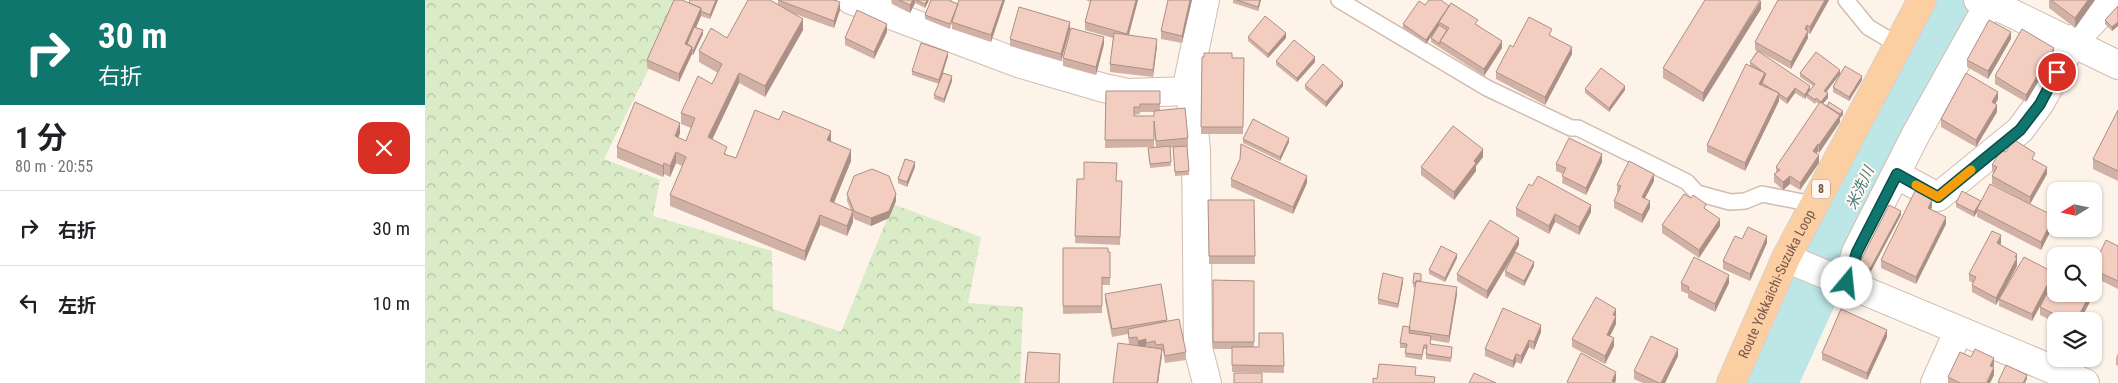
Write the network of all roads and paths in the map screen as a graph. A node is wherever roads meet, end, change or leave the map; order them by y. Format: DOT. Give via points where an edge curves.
graph roads {
  1 [pos="851,0"];
  2 [pos="1205,0"];
  3 [pos="1339,0"];
  4 [pos="1846,0"];
  5 [pos="1922,0"];
  6 [pos="2113,0"];
  7 [pos="1986,2"];
  8 [pos="2073,42"];
  9 [pos="1898,45"];
  10 [pos="2118,65"];
  11 [pos="1190,91"];
  12 [pos="1897,174"];
  13 [pos="1813,204"];
  14 [pos="1792,260"];
  15 [pos="1845,282"];
  16 [pos="1958,332"];
  17 [pos="1207,383"];
  18 [pos="1731,383"];
  19 [pos="1935,383"];
  20 [pos="2085,383"];
  1 -- 11 [label="street" via="1018,63 1103,88 1127,92"];
  2 -- 11 [label="street" via="1189,77"];
  3 -- 13 [label="lane" via="1487,88 1571,128 1578,128 1687,182 1697,193 1729,202 1745,201 1763,194"];
  4 -- 9 [label="lane" via="1868,27"];
  5 -- 9 [label="main road, Route Yokkaichi-Suzuka Loop / 8"];
  6 -- 8 [label="street"];
  7 -- 8 [label="street"];
  7 -- 12 [label="street"];
  8 -- 10 [label="street"];
  8 -- 12 [label="street" via="2040,104 2020,130 1938,197"];
  9 -- 13 [label="main road, Route Yokkaichi-Suzuka Loop / 8"];
  11 -- 17 [label="street" via="1196,150 1198,348"];
  12 -- 15 [label="street"];
  13 -- 14 [label="main road, Route Yokkaichi-Suzuka Loop / 8"];
  14 -- 15 [label="street"];
  14 -- 18 [label="main road, Route Yokkaichi-Suzuka Loop / 8"];
  15 -- 16 [label="street"];
  16 -- 19 [label="street"];
  16 -- 20 [label="street"];
}
